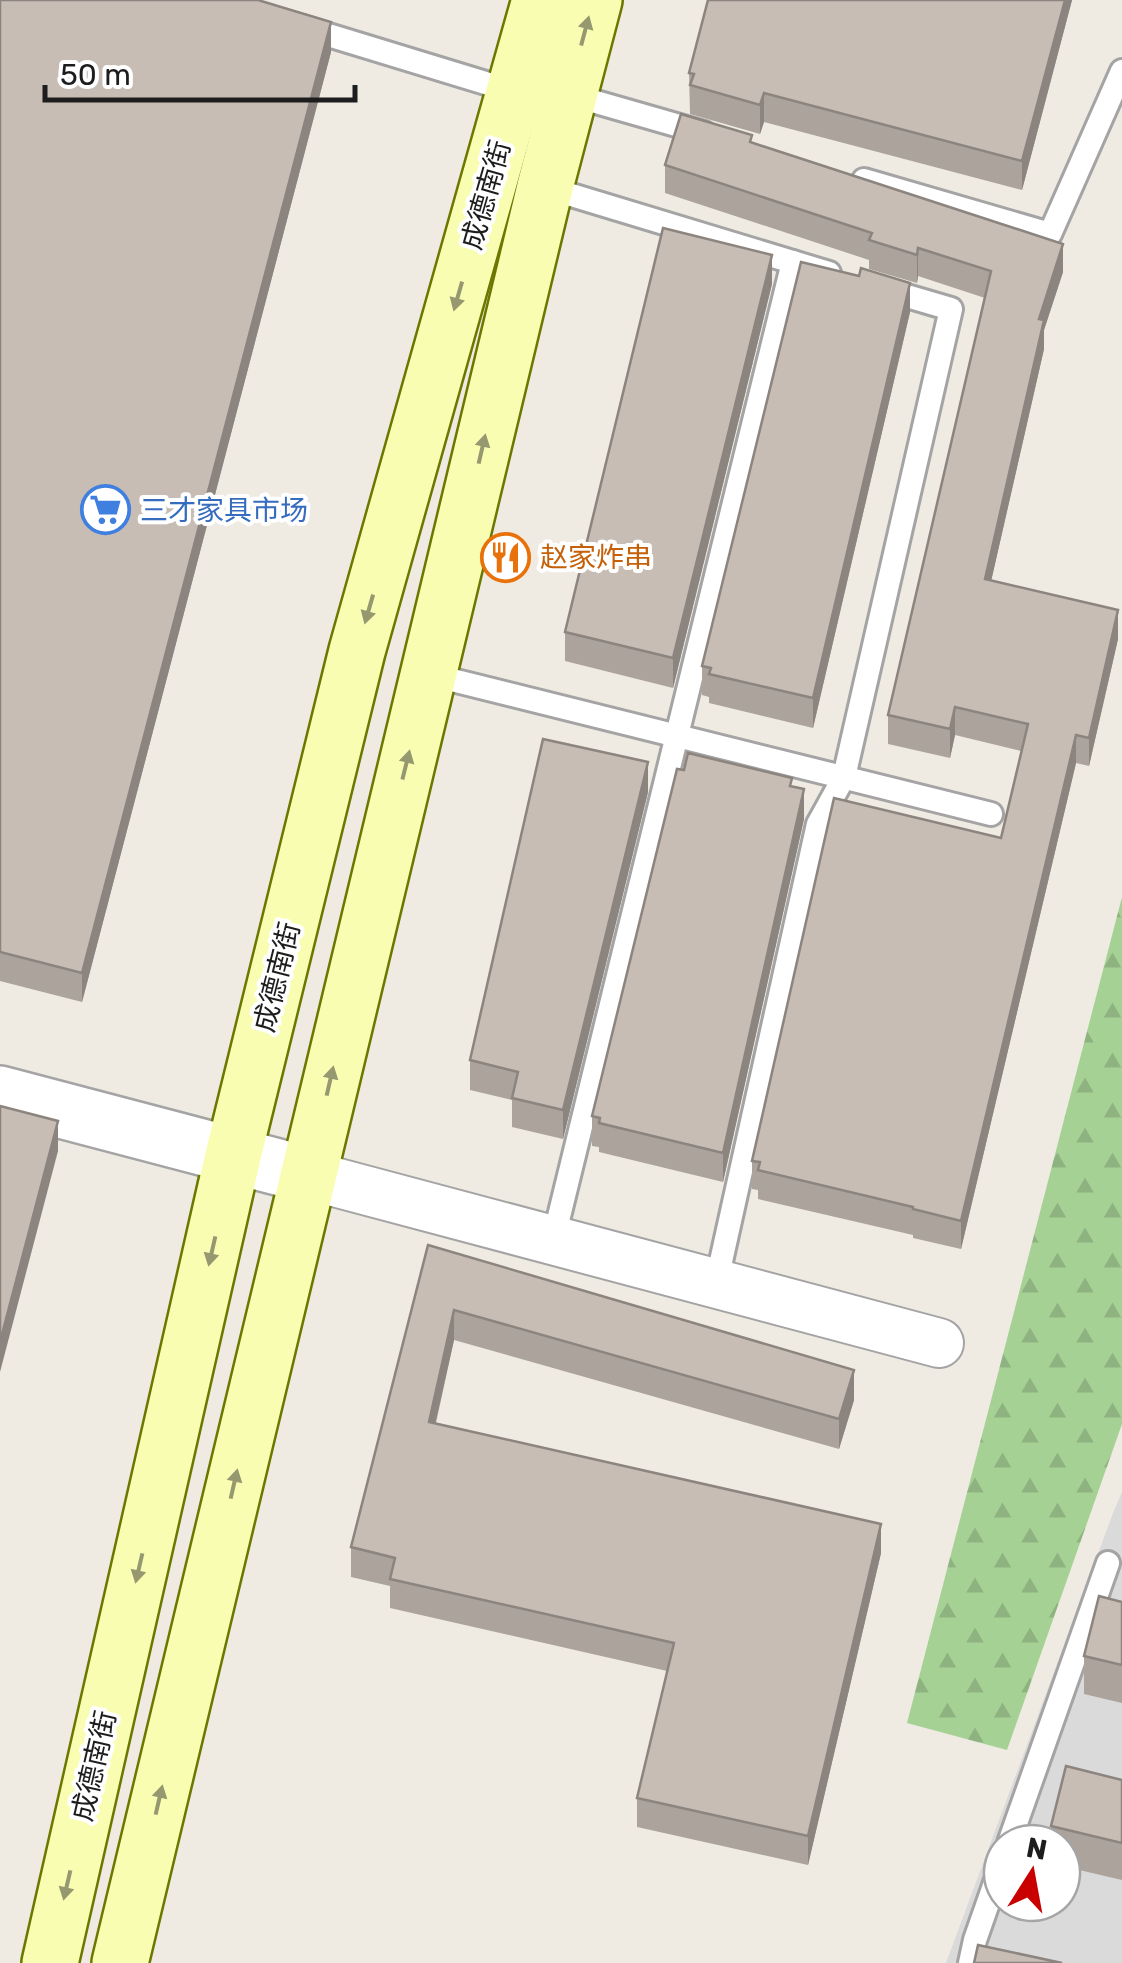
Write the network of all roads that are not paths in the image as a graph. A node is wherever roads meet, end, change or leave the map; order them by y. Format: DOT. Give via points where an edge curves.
graph roads {
  1 [pos="540,0"];
  2 [pos="594,0"];
  3 [pos="288,23"];
  4 [pos="1122,71"];
  5 [pos="515,92"];
  6 [pos="568,94"];
  7 [pos="717,137"];
  8 [pos="846,175"];
  9 [pos="545,187"];
  10 [pos="793,262"];
  11 [pos="428,674"];
  12 [pos="677,736"];
  13 [pos="844,777"];
  14 [pos="991,814"];
  15 [pos="0,1094"];
  16 [pos="233,1156"];
  17 [pos="308,1176"];
  18 [pos="552,1240"];
  19 [pos="716,1284"];
  20 [pos="939,1343"];
  21 [pos="1108,1563"];
  22 [pos="1016,1823"];
  23 [pos="982,1920"];
  24 [pos="50,1963"];
  25 [pos="120,1963"];
  26 [pos="970,1963"];
  1 -- 5 [label="main road, 成德南街"];
  6 -- 2 [label="main road, 成德南街, one-way"];
  3 -- 5 [label="lane"];
  4 -- 8 [label="lane" via="1050,234"];
  5 -- 16 [label="main road, 成德南街, one-way" via="358,651"];
  6 -- 7 [label="lane"];
  6 -- 9 [label="main road, 成德南街"];
  9 -- 10 [label="lane"];
  11 -- 9 [label="main road, 成德南街, one-way"];
  10 -- 12 [label="lane"];
  10 -- 13 [label="lane" via="951,309"];
  11 -- 12 [label="lane"];
  17 -- 11 [label="main road, 成德南街, one-way"];
  12 -- 13 [label="lane"];
  12 -- 18 [label="lane"];
  13 -- 14 [label="lane"];
  13 -- 19 [label="lane" via="818,824"];
  15 -- 16 [label="street"];
  16 -- 17 [label="street"];
  16 -- 24 [label="main road, 成德南街, one-way"];
  17 -- 18 [label="street"];
  25 -- 17 [label="main road, 成德南街, one-way"];
  18 -- 19 [label="street"];
  19 -- 20 [label="street"];
  21 -- 22 [label="lane"];
  23 -- 26 [label="lane"];
}
